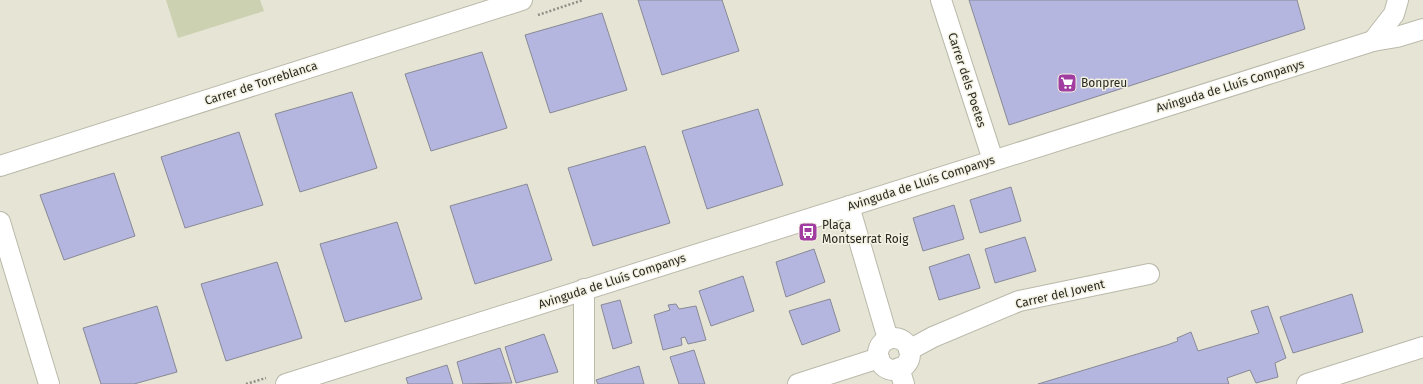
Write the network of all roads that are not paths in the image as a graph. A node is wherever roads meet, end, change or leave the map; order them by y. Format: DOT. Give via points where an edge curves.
graph roads {
  1 [pos="522,0"];
  2 [pos="941,0"];
  3 [pos="1398,0"];
  4 [pos="1423,28"];
  5 [pos="1373,41"];
  6 [pos="993,160"];
  7 [pos="0,166"];
  8 [pos="849,206"];
  9 [pos="0,222"];
  10 [pos="1149,274"];
  11 [pos="584,289"];
  12 [pos="888,339"];
  13 [pos="1423,347"];
  14 [pos="909,350"];
  15 [pos="879,358"];
  16 [pos="901,376"];
  17 [pos="277,380"];
  18 [pos="1316,382"];
  19 [pos="49,384"];
  20 [pos="584,384"];
  21 [pos="798,384"];
  1 -- 7 [label="street, Carrer de Torreblanca"];
  2 -- 6 [label="street, Carrer dels Poetes"];
  3 -- 5 [label="street" via="1394,14"];
  4 -- 5 [label="street, Avinguda de Lluís Companys" via="1397,37"];
  5 -- 6 [label="street, Avinguda de Lluís Companys"];
  6 -- 8 [label="street, Avinguda de Lluís Companys"];
  8 -- 11 [label="street, Avinguda de Lluís Companys"];
  8 -- 12 [label="street"];
  9 -- 19 [label="street"];
  10 -- 14 [label="street, Carrer del Jovent" via="1019,301 933,337"];
  11 -- 17 [label="street, Avinguda de Lluís Companys"];
  11 -- 20 [label="street"];
  12 -- 14 [label="street" via="900,339"];
  12 -- 15 [label="street" via="880,345"];
  13 -- 18 [label="street"];
  14 -- 16 [label="street" via="909,358"];
  15 -- 16 [label="street" via="885,367"];
  15 -- 21 [label="street"];
}
